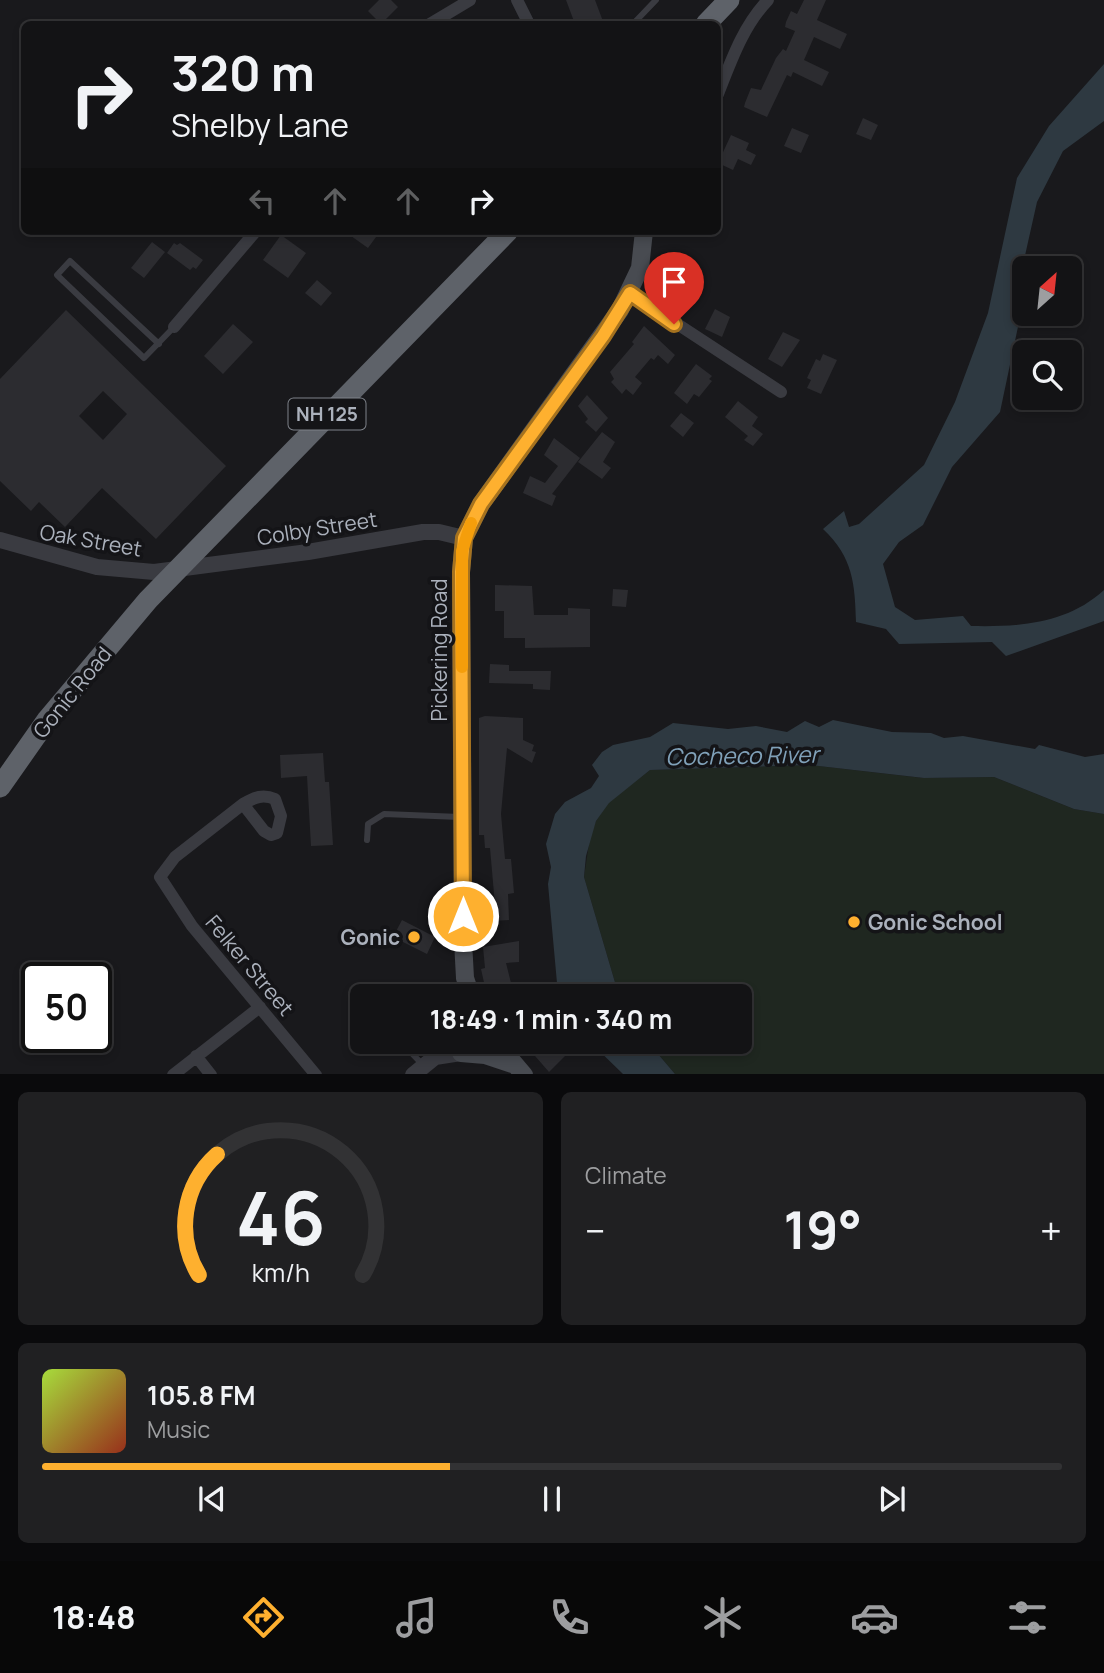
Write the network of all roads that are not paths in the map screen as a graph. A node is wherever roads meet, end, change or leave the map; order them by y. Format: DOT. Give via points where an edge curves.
graph roads {
  1 [pos="470,0"];
  2 [pos="517,0"];
  3 [pos="656,0"];
  4 [pos="729,0"];
  5 [pos="768,0"];
  6 [pos="435,21"];
  7 [pos="527,21"];
  8 [pos="636,21"];
  9 [pos="709,21"];
  10 [pos="721,87"];
  11 [pos="253,235"];
  12 [pos="504,235"];
  13 [pos="644,235"];
  14 [pos="630,293"];
  15 [pos="174,327"];
  16 [pos="159,344"];
  17 [pos="781,392"];
  18 [pos="464,538"];
  19 [pos="0,540"];
  20 [pos="176,570"];
  21 [pos="0,787"];
  22 [pos="243,804"];
  23 [pos="462,818"];
  24 [pos="367,840"];
  25 [pos="465,978"];
  26 [pos="463,984"];
  27 [pos="467,984"];
  28 [pos="260,1007"];
  29 [pos="458,1054"];
  30 [pos="473,1054"];
  31 [pos="506,1054"];
  32 [pos="196,1056"];
  33 [pos="424,1066"];
  34 [pos="518,1069"];
  35 [pos="173,1074"];
  36 [pos="211,1074"];
  37 [pos="316,1074"];
  1 -- 6 [label="street"];
  2 -- 7 [label="street"];
  3 -- 8 [label="lane"];
  4 -- 9 [label="highway"];
  5 -- 10 [label="street" via="742,37"];
  11 -- 15 [label="street"];
  12 -- 20 [label="highway, NH 125"];
  13 -- 14 [label="main road, Pickering Road" via="640,268"];
  14 -- 17 [label="street"];
  14 -- 18 [label="main road, Pickering Road" via="481,504"];
  15 -- 16 [label="lane"];
  16 -- 16 [label="lane" via="144,358 57,275 70,261"];
  18 -- 20 [label="street, Colby Street" via="423,532"];
  18 -- 23 [label="main road, Pickering Road"];
  19 -- 20 [label="street, Oak Street" via="97,567 136,572"];
  20 -- 21 [label="highway, Gonic Road / NH 125" via="47,720"];
  22 -- 28 [label="street, Felker Street" via="174,858 160,877 192,926"];
  23 -- 24 [label="lane" via="384,814 368,824"];
  23 -- 25 [label="main road, Pickering Road"];
  25 -- 26 [label="main road"];
  25 -- 27 [label="main road, Pickering Road"];
  28 -- 32 [label="street"];
  28 -- 37 [label="street, Felker Street"];
  29 -- 33 [label="street"];
  30 -- 34 [label="main road"];
  31 -- 34 [label="main road"];
  32 -- 35 [label="street"];
  32 -- 36 [label="street"];
}
